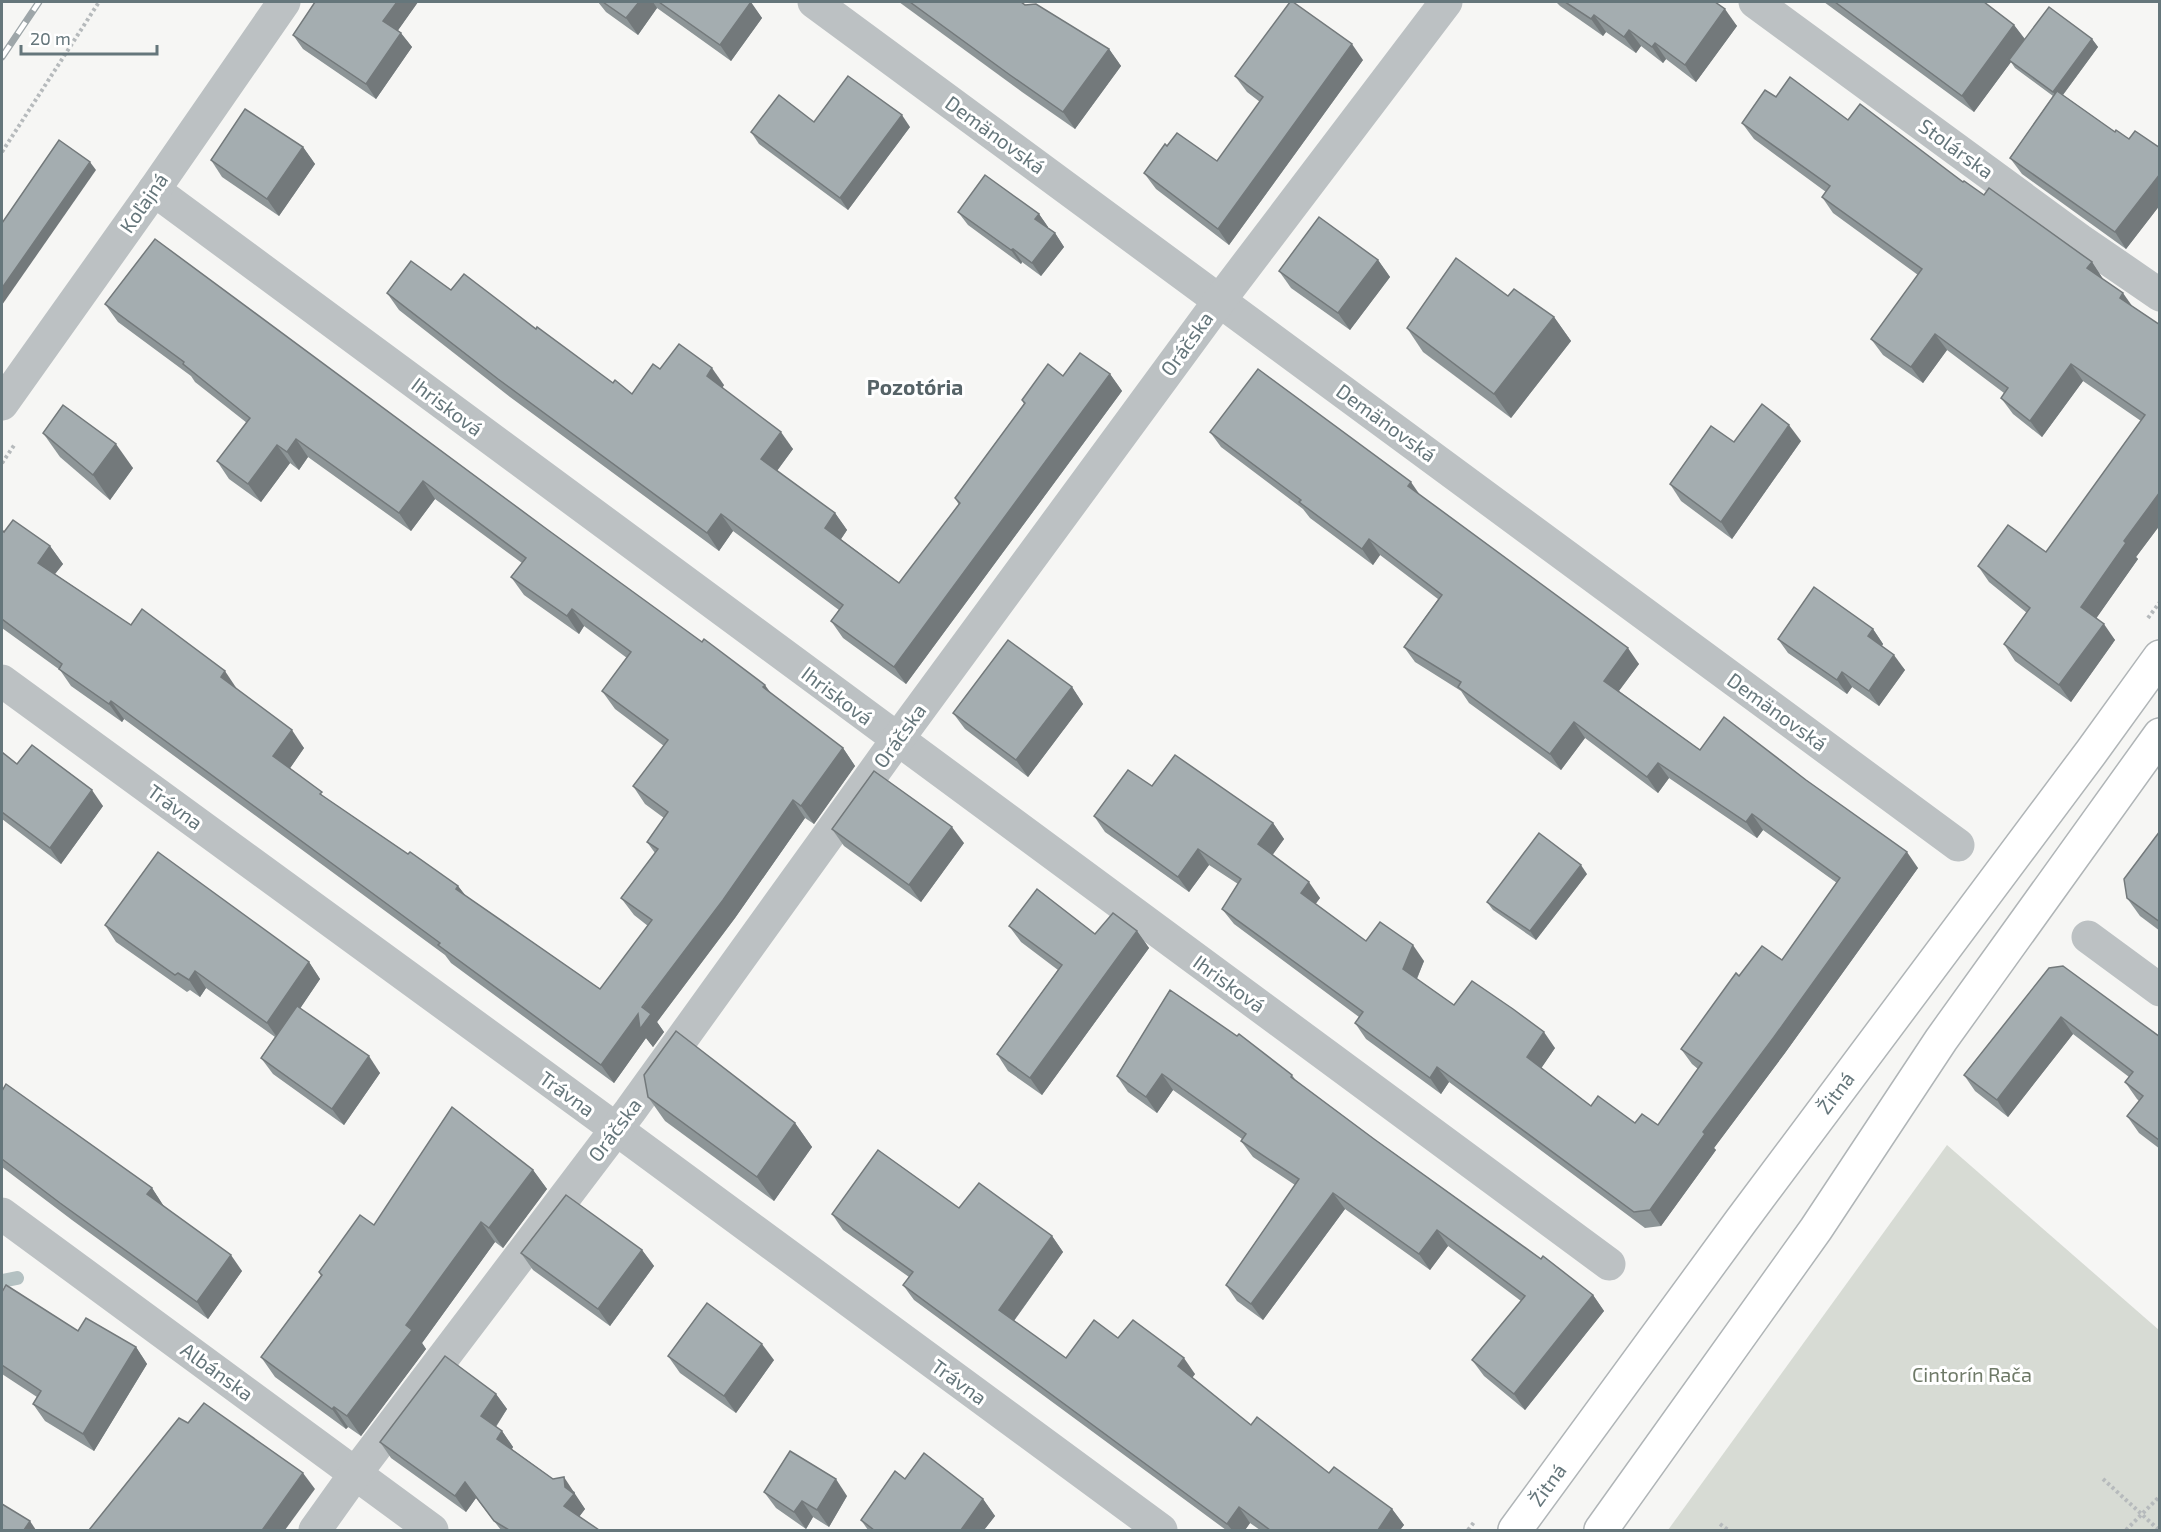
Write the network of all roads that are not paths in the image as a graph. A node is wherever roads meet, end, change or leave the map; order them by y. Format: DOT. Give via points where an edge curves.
graph roads {
  1 [pos="284,2"];
  2 [pos="814,2"];
  3 [pos="1446,2"];
  4 [pos="1755,2"];
  5 [pos="154,190"];
  6 [pos="2160,295"];
  7 [pos="1220,300"];
  8 [pos="2,404"];
  9 [pos="2160,657"];
  10 [pos="3,685"];
  11 [pos="2160,735"];
  12 [pos="897,740"];
  13 [pos="1958,845"];
  14 [pos="2088,937"];
  15 [pos="2160,990"];
  16 [pos="616,1129"];
  17 [pos="2,1214"];
  18 [pos="1609,1264"];
  19 [pos="355,1473"];
  20 [pos="315,1530"];
  21 [pos="432,1530"];
  22 [pos="1161,1530"];
  23 [pos="1515,1530"];
  24 [pos="1601,1530"];
  1 -- 5 [label="street, Koľajná"];
  2 -- 7 [label="street, Demänovská"];
  3 -- 7 [label="street, Oráčska"];
  4 -- 6 [label="street, Stolárska"];
  5 -- 8 [label="street, Koľajná"];
  5 -- 12 [label="street, Ihrisková"];
  7 -- 12 [label="street, Oráčska"];
  7 -- 13 [label="street, Demänovská"];
  9 -- 23 [label="main road, Žitná"];
  10 -- 16 [label="street, Trávna"];
  11 -- 24 [label="main road" via="1941,1040 1816,1229"];
  12 -- 16 [label="street, Oráčska"];
  12 -- 18 [label="street, Ihrisková"];
  14 -- 15 [label="street"];
  16 -- 19 [label="street, Oráčska"];
  16 -- 22 [label="street, Trávna"];
  17 -- 19 [label="street, Albánska"];
  19 -- 20 [label="street, Oráčska"];
  19 -- 21 [label="street, Albánska"];
}
